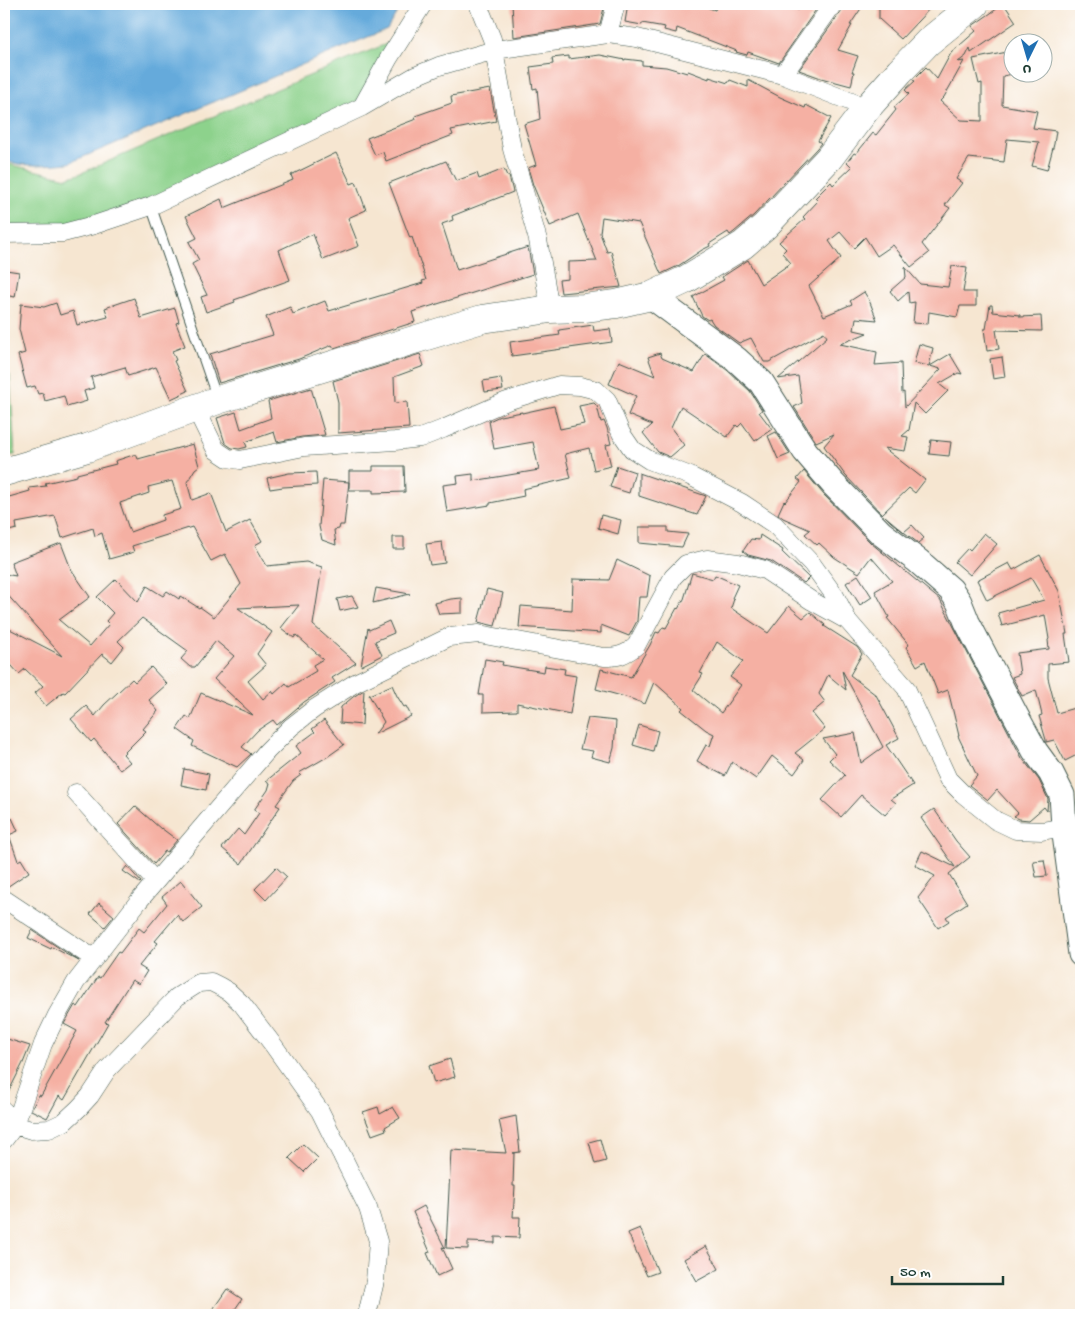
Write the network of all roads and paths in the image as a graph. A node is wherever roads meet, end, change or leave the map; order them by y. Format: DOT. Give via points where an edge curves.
graph roads {
  1 [pos="423,4"];
  2 [pos="478,4"];
  3 [pos="616,4"];
  4 [pos="832,4"];
  5 [pos="975,4"];
  6 [pos="608,34"];
  7 [pos="494,50"];
  8 [pos="783,75"];
  9 [pos="362,107"];
  10 [pos="867,108"];
  11 [pos="151,206"];
  12 [pos="4,234"];
  13 [pos="651,296"];
  14 [pos="550,309"];
  15 [pos="207,405"];
  16 [pos="4,472"];
  17 [pos="848,621"];
  18 [pos="76,793"];
  19 [pos="1064,827"];
  20 [pos="155,881"];
  21 [pos="4,899"];
  22 [pos="1081,954"];
  23 [pos="93,958"];
  24 [pos="9,1118"];
  25 [pos="4,1140"];
  26 [pos="367,1315"];
  1 -- 9 [label="street" via="388,58"];
  2 -- 7 [label="street"];
  3 -- 6 [label="street"];
  4 -- 8 [label="street"];
  5 -- 10 [label="highway" via="928,42"];
  6 -- 7 [label="street"];
  6 -- 8 [label="street" via="667,44"];
  7 -- 9 [label="street" via="415,76"];
  7 -- 14 [label="street" via="512,149 538,240"];
  8 -- 10 [label="street"];
  9 -- 11 [label="street"];
  10 -- 13 [label="highway" via="829,158 743,245"];
  11 -- 12 [label="street" via="63,233"];
  11 -- 15 [label="lane"];
  13 -- 14 [label="highway" via="600,306"];
  13 -- 19 [label="street" via="736,359 761,382 805,451 834,485 882,533 951,590 1035,751 1051,772 1062,795"];
  14 -- 15 [label="highway" via="482,319"];
  15 -- 16 [label="highway" via="87,448"];
  15 -- 17 [label="street" via="216,450 228,458 240,460 304,447 420,438 507,401 559,385 596,390 607,400 621,433 632,449 742,503 775,525 812,564"];
  17 -- 19 [label="street" via="906,688 948,779 962,794 995,820 1016,830 1047,831"];
  17 -- 20 [label="street" via="765,570 707,559 686,564 673,577 636,646 617,657 479,634 449,637 355,683 291,727"];
  18 -- 20 [label="street"];
  19 -- 22 [label="street"];
  20 -- 23 [label="street"];
  21 -- 23 [label="street"];
  23 -- 24 [label="street" via="46,1037"];
  24 -- 25 [label="street"];
  24 -- 26 [label="street" via="30,1130 49,1129 64,1122 90,1096 107,1070 177,997 199,983 211,982 219,986 242,1004 320,1112 368,1208 378,1249"];
}
